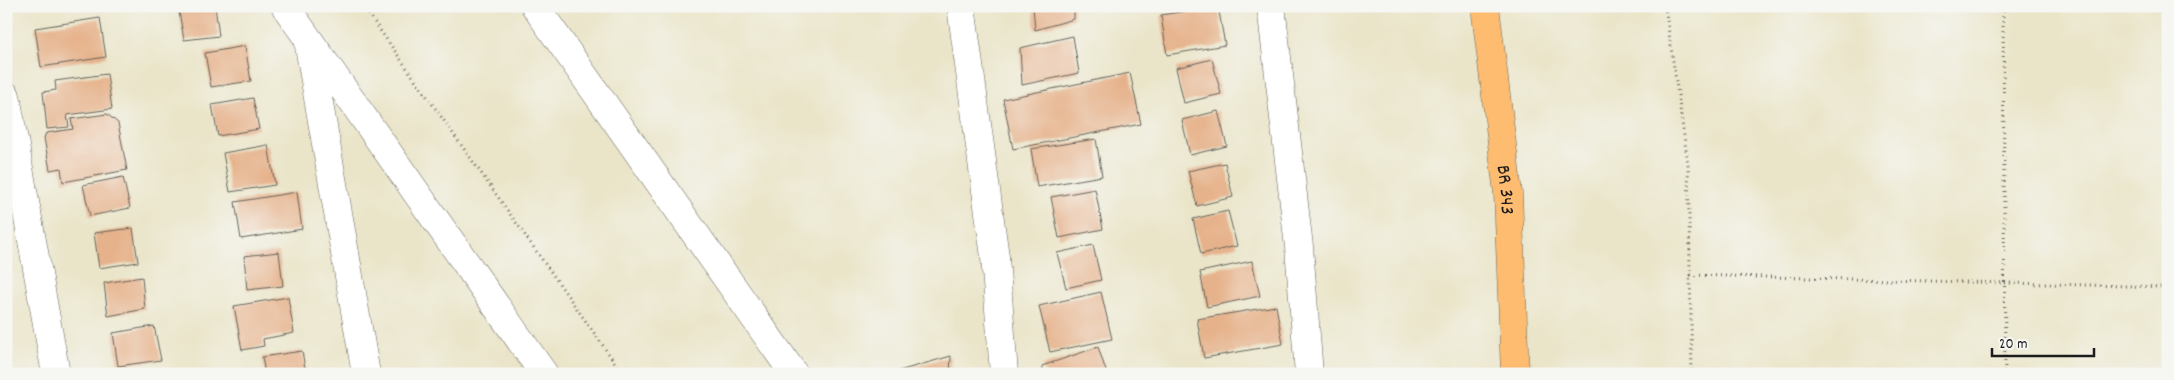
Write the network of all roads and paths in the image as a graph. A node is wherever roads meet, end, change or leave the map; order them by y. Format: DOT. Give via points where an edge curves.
graph roads {
  1 [pos="285,6"];
  2 [pos="363,6"];
  3 [pos="535,6"];
  4 [pos="961,6"];
  5 [pos="1271,6"];
  6 [pos="1485,6"];
  7 [pos="1666,6"];
  8 [pos="2003,6"];
  9 [pos="308,40"];
  10 [pos="6,96"];
  11 [pos="1690,275"];
  12 [pos="2004,284"];
  13 [pos="2168,287"];
  14 [pos="56,374"];
  15 [pos="366,374"];
  16 [pos="544,374"];
  17 [pos="623,374"];
  18 [pos="794,374"];
  19 [pos="1004,374"];
  20 [pos="1309,374"];
  21 [pos="1515,374"];
  22 [pos="1692,374"];
  23 [pos="2005,374"];
  1 -- 9 [label="street"];
  2 -- 17 [label="path"];
  3 -- 18 [label="street"];
  4 -- 19 [label="street" via="995,257"];
  5 -- 20 [label="street" via="1298,237"];
  6 -- 21 [label="main road, BR 343" via="1508,193"];
  7 -- 11 [label="path" via="1688,163"];
  8 -- 12 [label="path"];
  9 -- 15 [label="street"];
  9 -- 16 [label="street"];
  10 -- 14 [label="street"];
  11 -- 12 [label="path"];
  11 -- 22 [label="path"];
  12 -- 13 [label="path"];
  12 -- 23 [label="path"];
}
